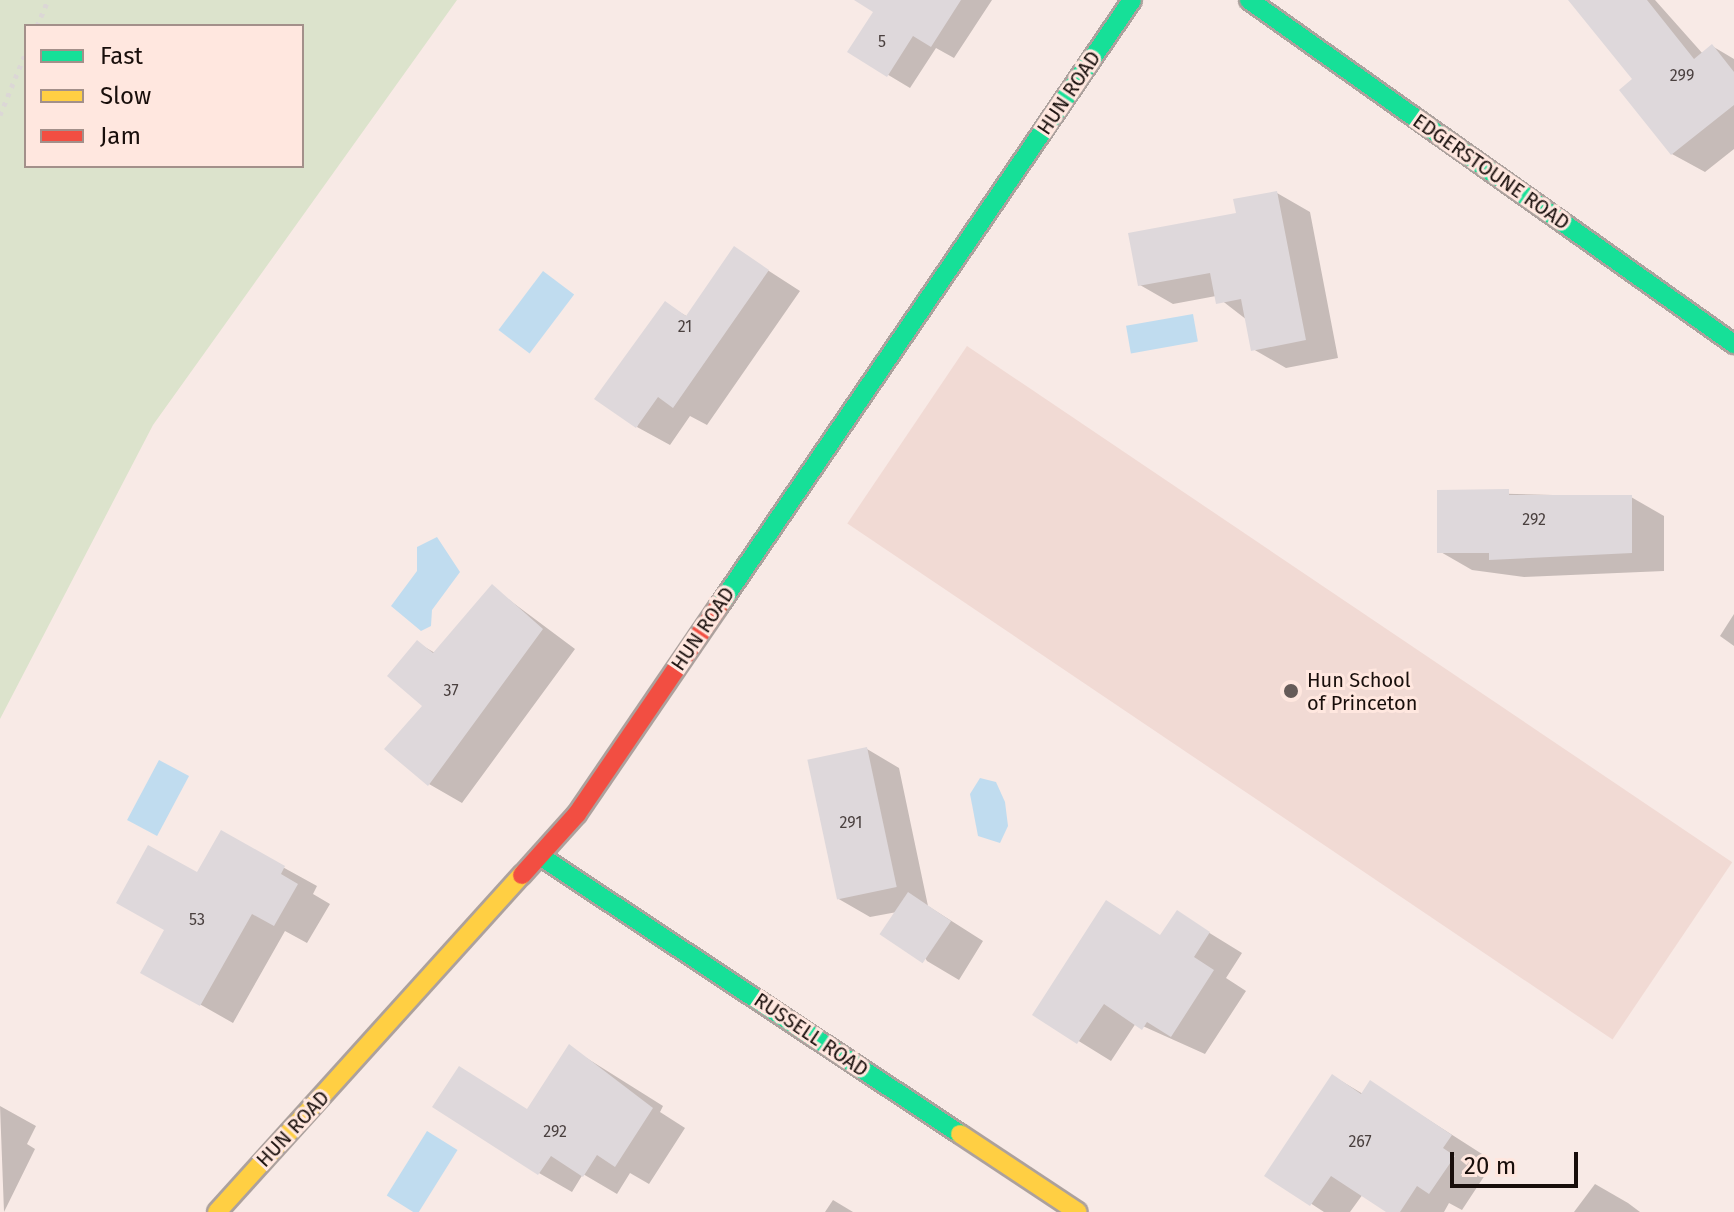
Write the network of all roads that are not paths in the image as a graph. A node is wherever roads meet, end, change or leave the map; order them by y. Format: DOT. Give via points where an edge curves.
graph roads {
  1 [pos="1132,0"];
  2 [pos="1249,0"];
  3 [pos="1734,344"];
  4 [pos="543,858"];
  5 [pos="217,1212"];
  6 [pos="1078,1212"];
  1 -- 4 [label="street, HUN ROAD"];
  2 -- 3 [label="street, EDGERSTOUNE ROAD"];
  4 -- 5 [label="street, HUN ROAD"];
  4 -- 6 [label="street, RUSSELL ROAD"];
}
